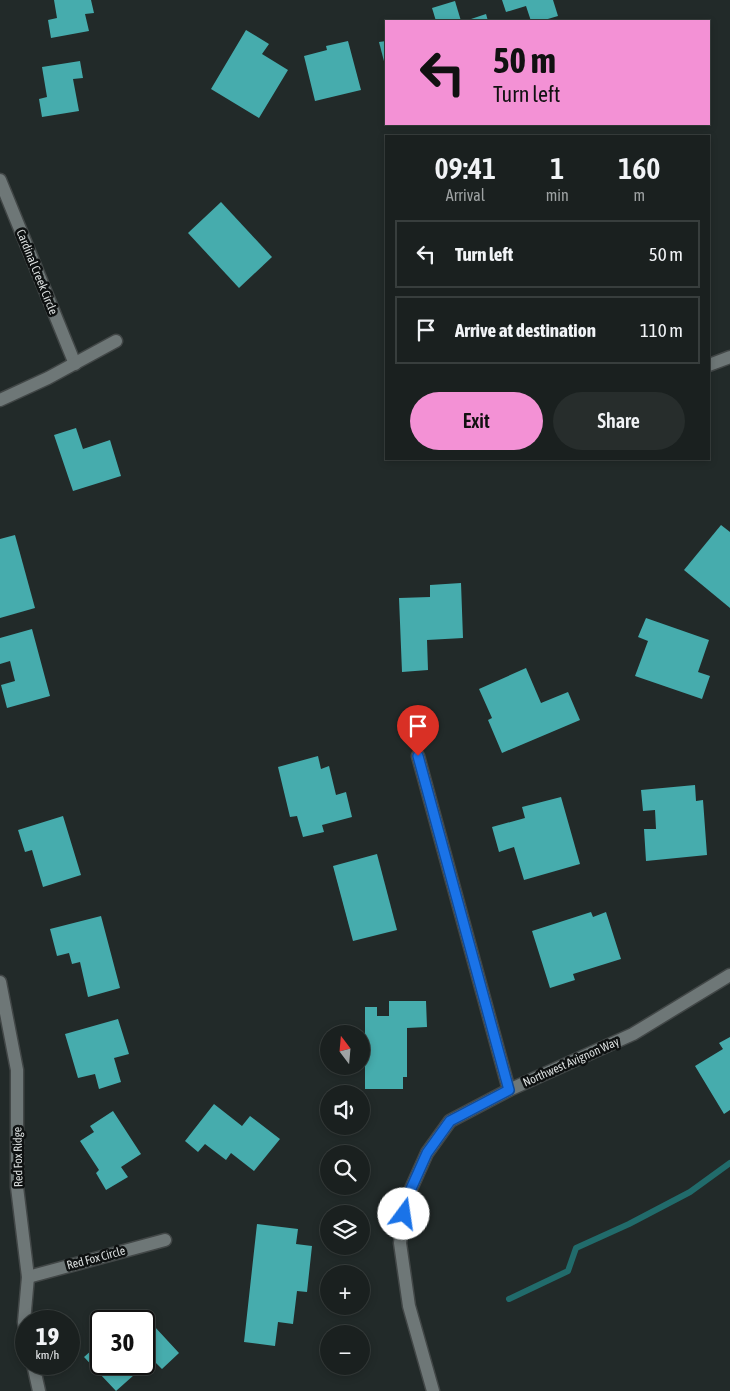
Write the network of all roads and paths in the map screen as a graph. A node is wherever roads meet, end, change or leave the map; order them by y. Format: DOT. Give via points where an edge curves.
graph roads {
  1 [pos="0,180"];
  2 [pos="116,341"];
  3 [pos="730,357"];
  4 [pos="75,364"];
  5 [pos="710,365"];
  6 [pos="0,400"];
  7 [pos="418,756"];
  8 [pos="730,975"];
  9 [pos="0,982"];
  10 [pos="509,1090"];
  11 [pos="165,1240"];
  12 [pos="28,1277"];
  13 [pos="25,1310"];
  14 [pos="35,1375"];
  15 [pos="39,1391"];
  16 [pos="433,1391"];
  1 -- 4 [label="street, Cardinal Creek Circle"];
  2 -- 4 [label="street"];
  3 -- 5 [label="street"];
  4 -- 6 [label="street"];
  7 -- 10 [label="street"];
  8 -- 10 [label="street, Northwest Avignon Way" via="633,1034"];
  9 -- 12 [label="street, Red Fox Ridge" via="16,1070 18,1188"];
  10 -- 16 [label="street, Northwest Avignon Way" via="450,1121 427,1153 406,1200 400,1243 409,1306"];
  11 -- 12 [label="street, Red Fox Circle"];
  12 -- 13 [label="street, Red Fox Ridge"];
  14 -- 15 [label="street"];
}
